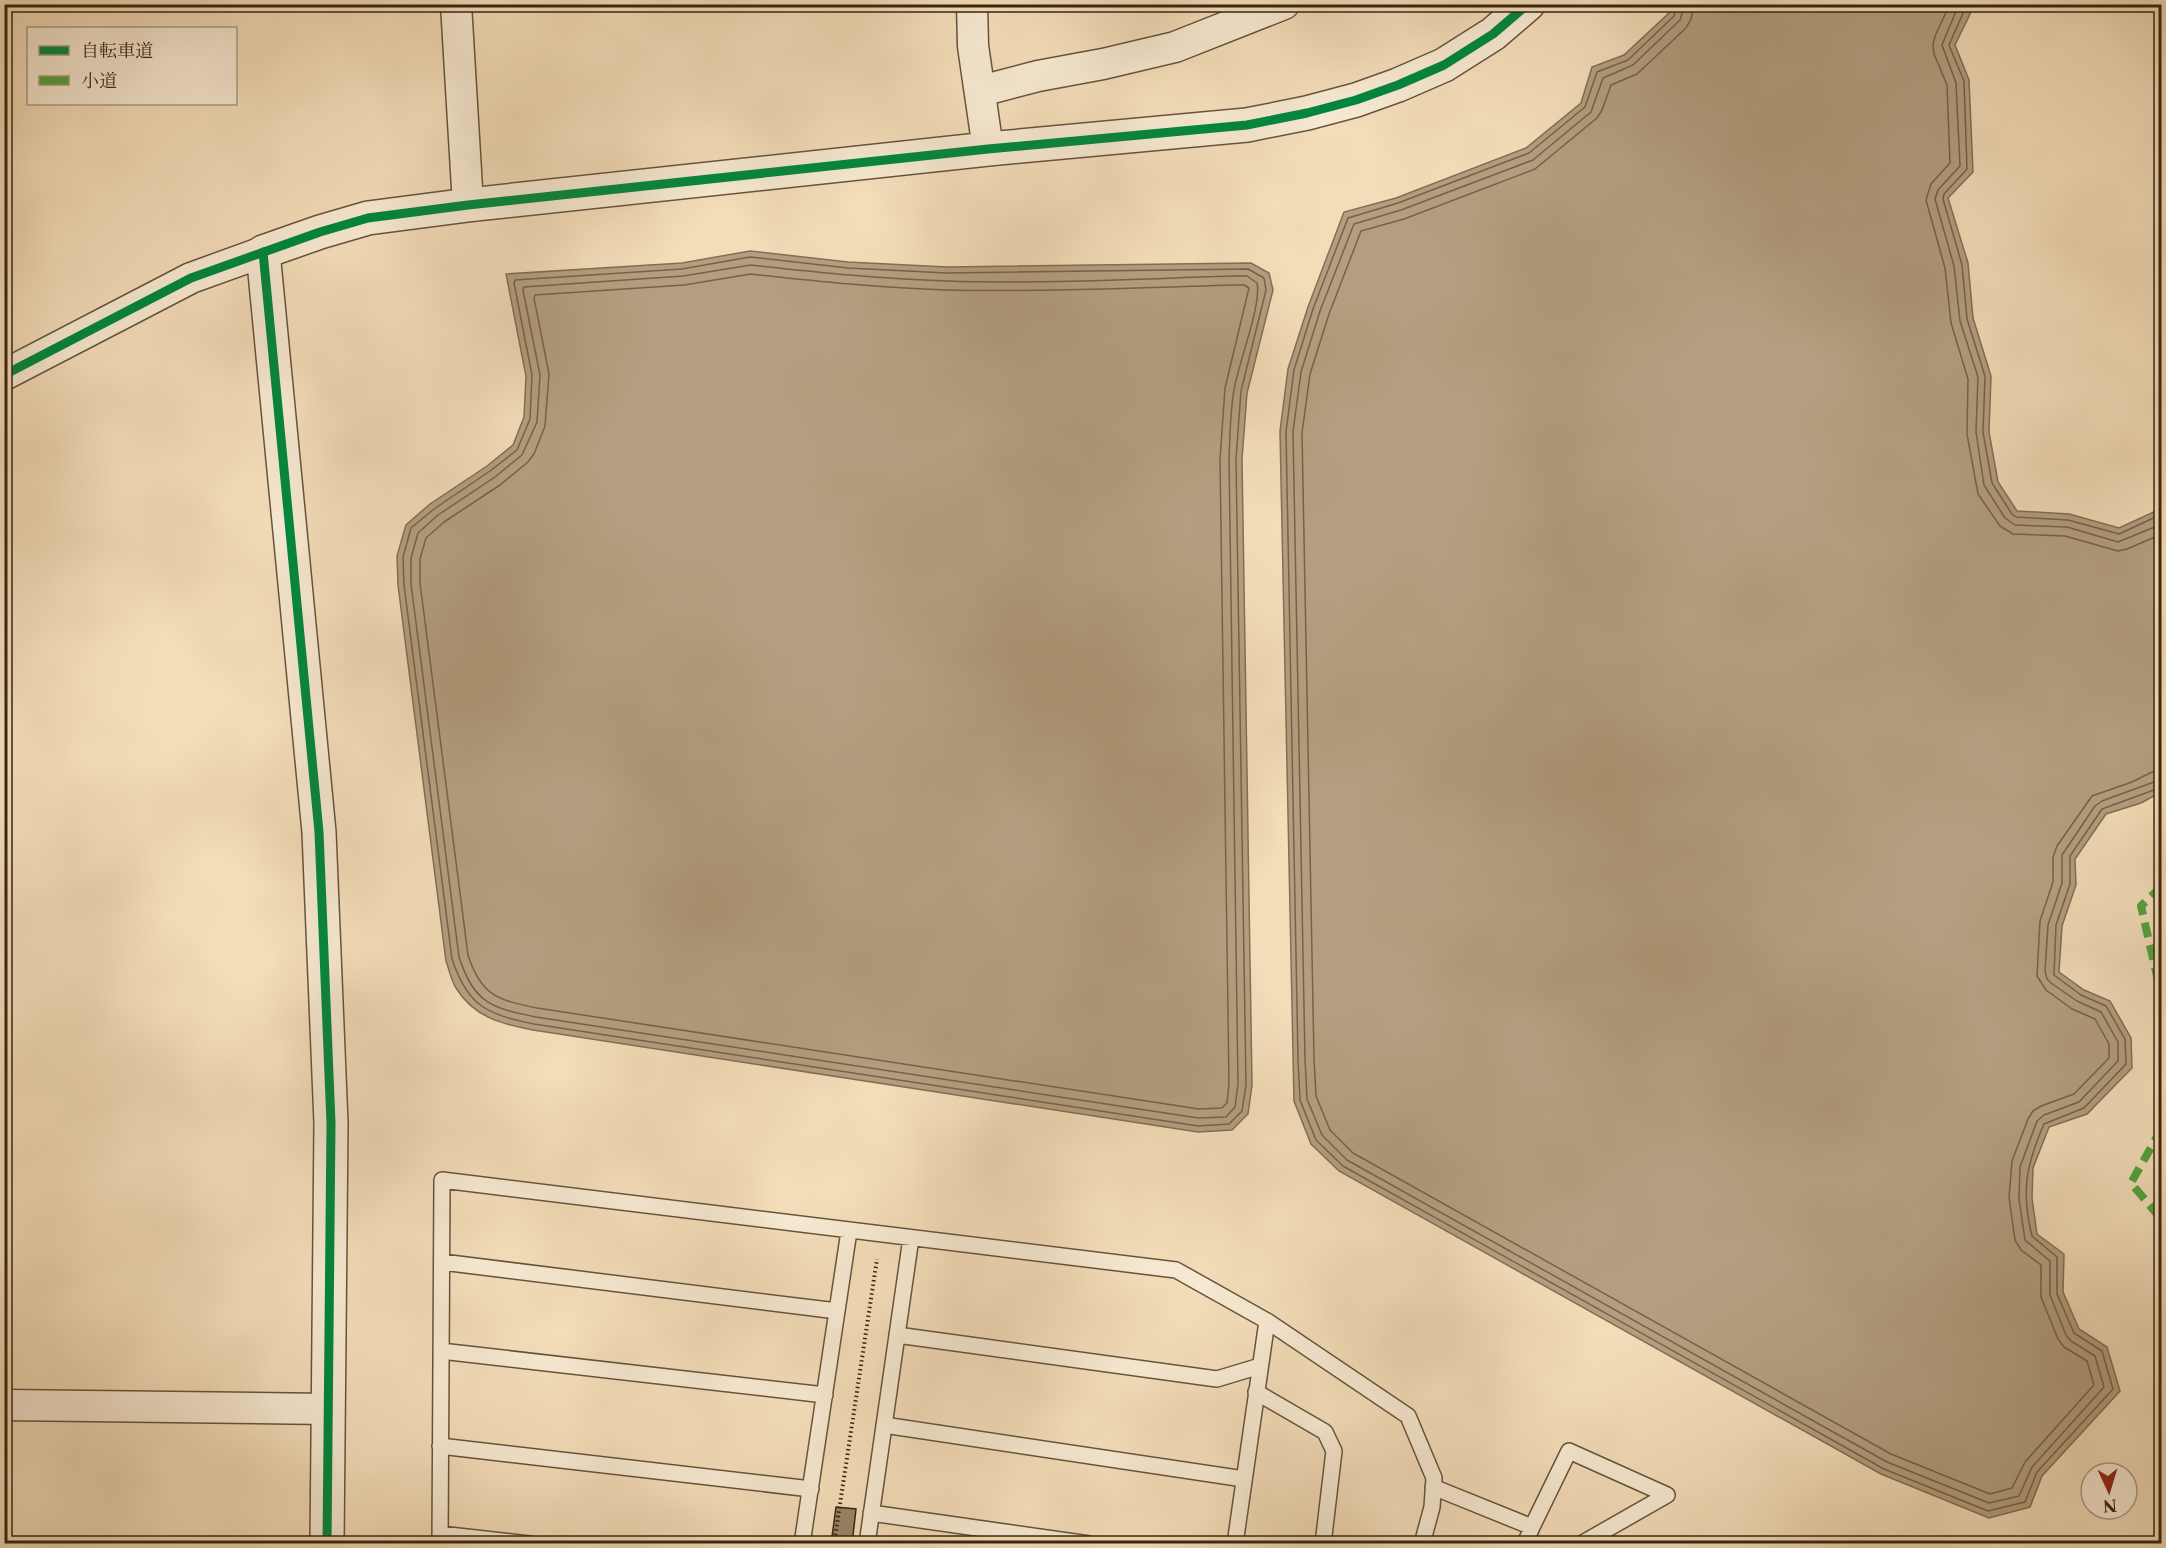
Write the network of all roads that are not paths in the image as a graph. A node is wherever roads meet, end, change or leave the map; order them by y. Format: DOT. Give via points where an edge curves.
graph roads {
  1 [pos="456,4"];
  2 [pos="972,4"];
  3 [pos="1284,4"];
  4 [pos="1528,4"];
  5 [pos="981,91"];
  6 [pos="988,149"];
  7 [pos="468,205"];
  8 [pos="263,252"];
  9 [pos="4,375"];
  10 [pos="849,1231"];
  11 [pos="911,1238"];
  12 [pos="442,1262"];
  13 [pos="837,1311"];
  14 [pos="1267,1321"];
  15 [pos="897,1335"];
  16 [pos="441,1351"];
  17 [pos="1260,1366"];
  18 [pos="1257,1392"];
  19 [pos="825,1395"];
  20 [pos="4,1405"];
  21 [pos="328,1409"];
  22 [pos="884,1425"];
  23 [pos="440,1446"];
  24 [pos="1244,1479"];
  25 [pos="1433,1487"];
  26 [pos="811,1489"];
  27 [pos="871,1513"];
  28 [pos="1532,1527"];
  29 [pos="440,1539"];
  30 [pos="327,1544"];
  31 [pos="530,1544"];
  32 [pos="802,1544"];
  33 [pos="867,1544"];
  34 [pos="1089,1544"];
  35 [pos="1234,1544"];
  36 [pos="1323,1544"];
  37 [pos="1422,1544"];
  38 [pos="1525,1544"];
  39 [pos="1581,1544"];
  1 -- 7 [label="street"];
  2 -- 5 [label="street" via="973,46"];
  3 -- 5 [label="street" via="1175,47"];
  4 -- 6 [label="street" via="1493,34 1444,65 1347,103 1247,125"];
  5 -- 6 [label="street"];
  6 -- 7 [label="street"];
  7 -- 8 [label="street" via="368,218"];
  8 -- 9 [label="street" via="191,279"];
  8 -- 21 [label="street" via="320,832 331,1123"];
  10 -- 11 [label="lane"];
  10 -- 12 [label="lane" via="442,1180"];
  10 -- 13 [label="lane"];
  11 -- 14 [label="lane" via="1176,1270"];
  11 -- 15 [label="lane"];
  12 -- 13 [label="lane"];
  12 -- 16 [label="lane"];
  13 -- 19 [label="lane"];
  14 -- 17 [label="lane"];
  14 -- 25 [label="lane" via="1408,1416 1434,1478"];
  15 -- 17 [label="lane" via="1217,1379"];
  15 -- 22 [label="lane"];
  16 -- 19 [label="lane"];
  16 -- 23 [label="lane"];
  17 -- 18 [label="lane"];
  18 -- 24 [label="lane"];
  18 -- 36 [label="lane" via="1325,1432 1334,1451"];
  19 -- 26 [label="lane"];
  20 -- 21 [label="street"];
  21 -- 30 [label="street"];
  22 -- 24 [label="lane"];
  22 -- 27 [label="lane"];
  23 -- 26 [label="lane"];
  23 -- 29 [label="lane"];
  24 -- 35 [label="lane"];
  25 -- 28 [label="lane"];
  25 -- 37 [label="lane"];
  26 -- 32 [label="lane"];
  27 -- 33 [label="lane"];
  27 -- 34 [label="lane"];
  28 -- 38 [label="lane"];
  28 -- 39 [label="lane" via="1569,1451 1667,1495"];
  29 -- 31 [label="lane"];
}
